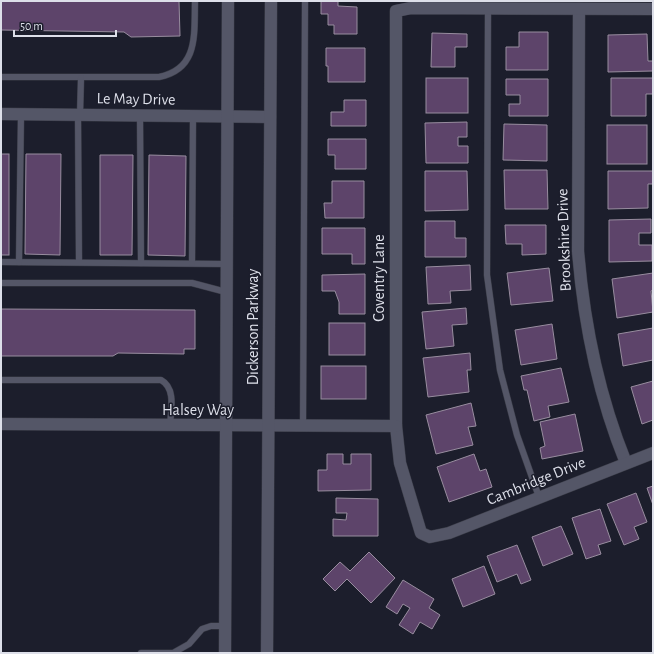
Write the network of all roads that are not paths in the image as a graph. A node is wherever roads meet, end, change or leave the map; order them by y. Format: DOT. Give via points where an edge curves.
graph roads {
  1 [pos="195,1"];
  2 [pos="228,1"];
  3 [pos="271,1"];
  4 [pos="305,1"];
  5 [pos="488,9"];
  6 [pos="579,9"];
  7 [pos="653,9"];
  8 [pos="1,77"];
  9 [pos="81,78"];
  10 [pos="1,114"];
  11 [pos="21,114"];
  12 [pos="79,115"];
  13 [pos="140,115"];
  14 [pos="193,116"];
  15 [pos="227,117"];
  16 [pos="270,117"];
  17 [pos="1,262"];
  18 [pos="19,262"];
  19 [pos="79,262"];
  20 [pos="141,263"];
  21 [pos="192,263"];
  22 [pos="226,264"];
  23 [pos="1,283"];
  24 [pos="226,292"];
  25 [pos="1,380"];
  26 [pos="1,424"];
  27 [pos="170,426"];
  28 [pos="226,426"];
  29 [pos="268,426"];
  30 [pos="303,426"];
  31 [pos="396,426"];
  32 [pos="653,453"];
  33 [pos="626,463"];
  34 [pos="540,496"];
  35 [pos="430,537"];
  36 [pos="225,626"];
  37 [pos="141,653"];
  38 [pos="225,653"];
  39 [pos="267,653"];
  1 -- 9 [label="lane" via="193,48 190,56 172,74 159,77"];
  2 -- 15 [label="street, Dickerson Parkway"];
  3 -- 16 [label="street, Dickerson Parkway"];
  4 -- 30 [label="lane"];
  5 -- 6 [label="street"];
  5 -- 31 [label="street, Coventry Lane" via="411,8 396,11"];
  5 -- 34 [label="lane" via="487,275 500,370 517,436"];
  6 -- 7 [label="street"];
  6 -- 33 [label="street, Brookshire Drive" via="578,251 581,289 584,317 602,397"];
  8 -- 9 [label="lane"];
  9 -- 12 [label="lane"];
  10 -- 11 [label="street, Le May Drive"];
  11 -- 12 [label="street, Le May Drive"];
  11 -- 18 [label="lane"];
  12 -- 13 [label="street, Le May Drive"];
  12 -- 19 [label="lane"];
  13 -- 14 [label="street, Le May Drive"];
  13 -- 20 [label="lane"];
  14 -- 15 [label="street, Le May Drive"];
  14 -- 21 [label="lane"];
  15 -- 16 [label="street, Le May Drive"];
  15 -- 22 [label="street, Dickerson Parkway"];
  16 -- 29 [label="street, Dickerson Parkway"];
  17 -- 18 [label="lane"];
  18 -- 19 [label="lane"];
  19 -- 20 [label="lane"];
  20 -- 21 [label="lane"];
  21 -- 22 [label="lane"];
  22 -- 24 [label="street, Dickerson Parkway"];
  23 -- 24 [label="lane" via="192,283"];
  24 -- 28 [label="street, Dickerson Parkway"];
  25 -- 27 [label="lane" via="161,380 167,383 171,390"];
  26 -- 27 [label="street, Halsey Way"];
  27 -- 28 [label="street, Halsey Way"];
  28 -- 29 [label="street, Halsey Way"];
  28 -- 36 [label="street, Dickerson Parkway"];
  29 -- 30 [label="street, Halsey Way"];
  29 -- 39 [label="street, Dickerson Parkway"];
  30 -- 31 [label="street, Halsey Way"];
  31 -- 35 [label="street, Coventry Lane" via="400,463 410,498 421,533"];
  32 -- 33 [label="street, Cambridge Drive"];
  33 -- 34 [label="street, Cambridge Drive"];
  34 -- 35 [label="street, Cambridge Drive" via="467,526"];
  36 -- 37 [label="lane" via="202,629 189,644 173,653"];
  36 -- 38 [label="street, Dickerson Parkway"];
}
